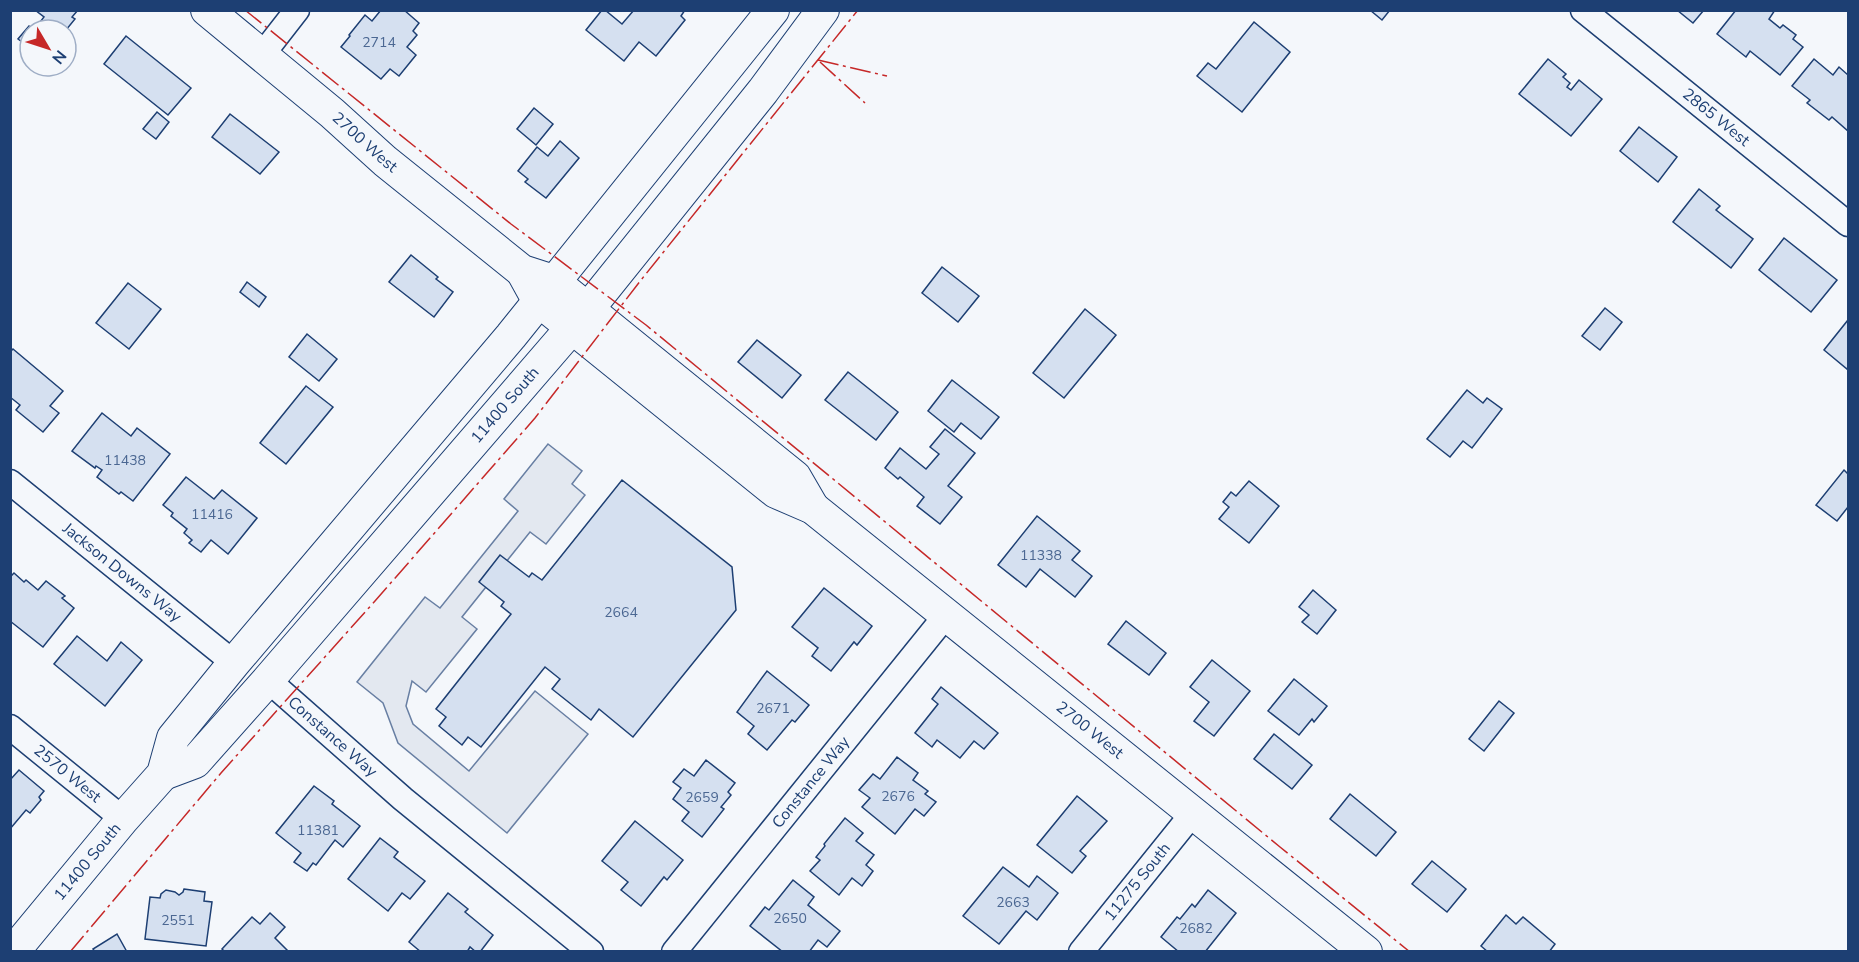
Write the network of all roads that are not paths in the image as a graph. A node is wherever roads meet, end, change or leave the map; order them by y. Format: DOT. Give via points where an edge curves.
graph roads {
  1 [pos="207,10"];
  2 [pos="297,10"];
  3 [pos="773,10"];
  4 [pos="823,10"];
  5 [pos="1583,10"];
  6 [pos="262,55"];
  7 [pos="1848,224"];
  8 [pos="546,291"];
  9 [pos="580,318"];
  10 [pos="10,482"];
  11 [pos="947,614"];
  12 [pos="234,663"];
  13 [pos="268,680"];
  14 [pos="10,727"];
  15 [pos="163,774"];
  16 [pos="1192,813"];
  17 [pos="123,819"];
  18 [pos="14,951"];
  19 [pos="591,951"];
  20 [pos="674,951"];
  21 [pos="1081,951"];
  22 [pos="1366,951"];
  1 -- 6 [label="main road, 2700 West"];
  2 -- 6 [label="street"];
  3 -- 8 [label="main road, 11400 South"];
  4 -- 9 [label="main road, 11400 South" via="763,91"];
  5 -- 7 [label="street, 2865 West"];
  6 -- 8 [label="main road, 2700 West"];
  8 -- 9 [label="main road, 2700 West"];
  8 -- 12 [label="main road, 11400 South"];
  9 -- 11 [label="main road, 2700 West" via="795,477 813,508"];
  9 -- 13 [label="main road, 11400 South"];
  10 -- 12 [label="street, Jackson Downs Way"];
  11 -- 16 [label="main road, 2700 West"];
  11 -- 20 [label="street, Constance Way"];
  12 -- 15 [label="main road, 11400 South" via="173,738"];
  13 -- 15 [label="main road, 11400 South" via="195,762"];
  13 -- 19 [label="street, Constance Way" via="403,799"];
  14 -- 17 [label="street, 2570 West"];
  15 -- 17 [label="main road, 11400 South"];
  16 -- 21 [label="street, 11275 South"];
  16 -- 22 [label="main road, 2700 West"];
  17 -- 18 [label="main road, 11400 South"];
}
